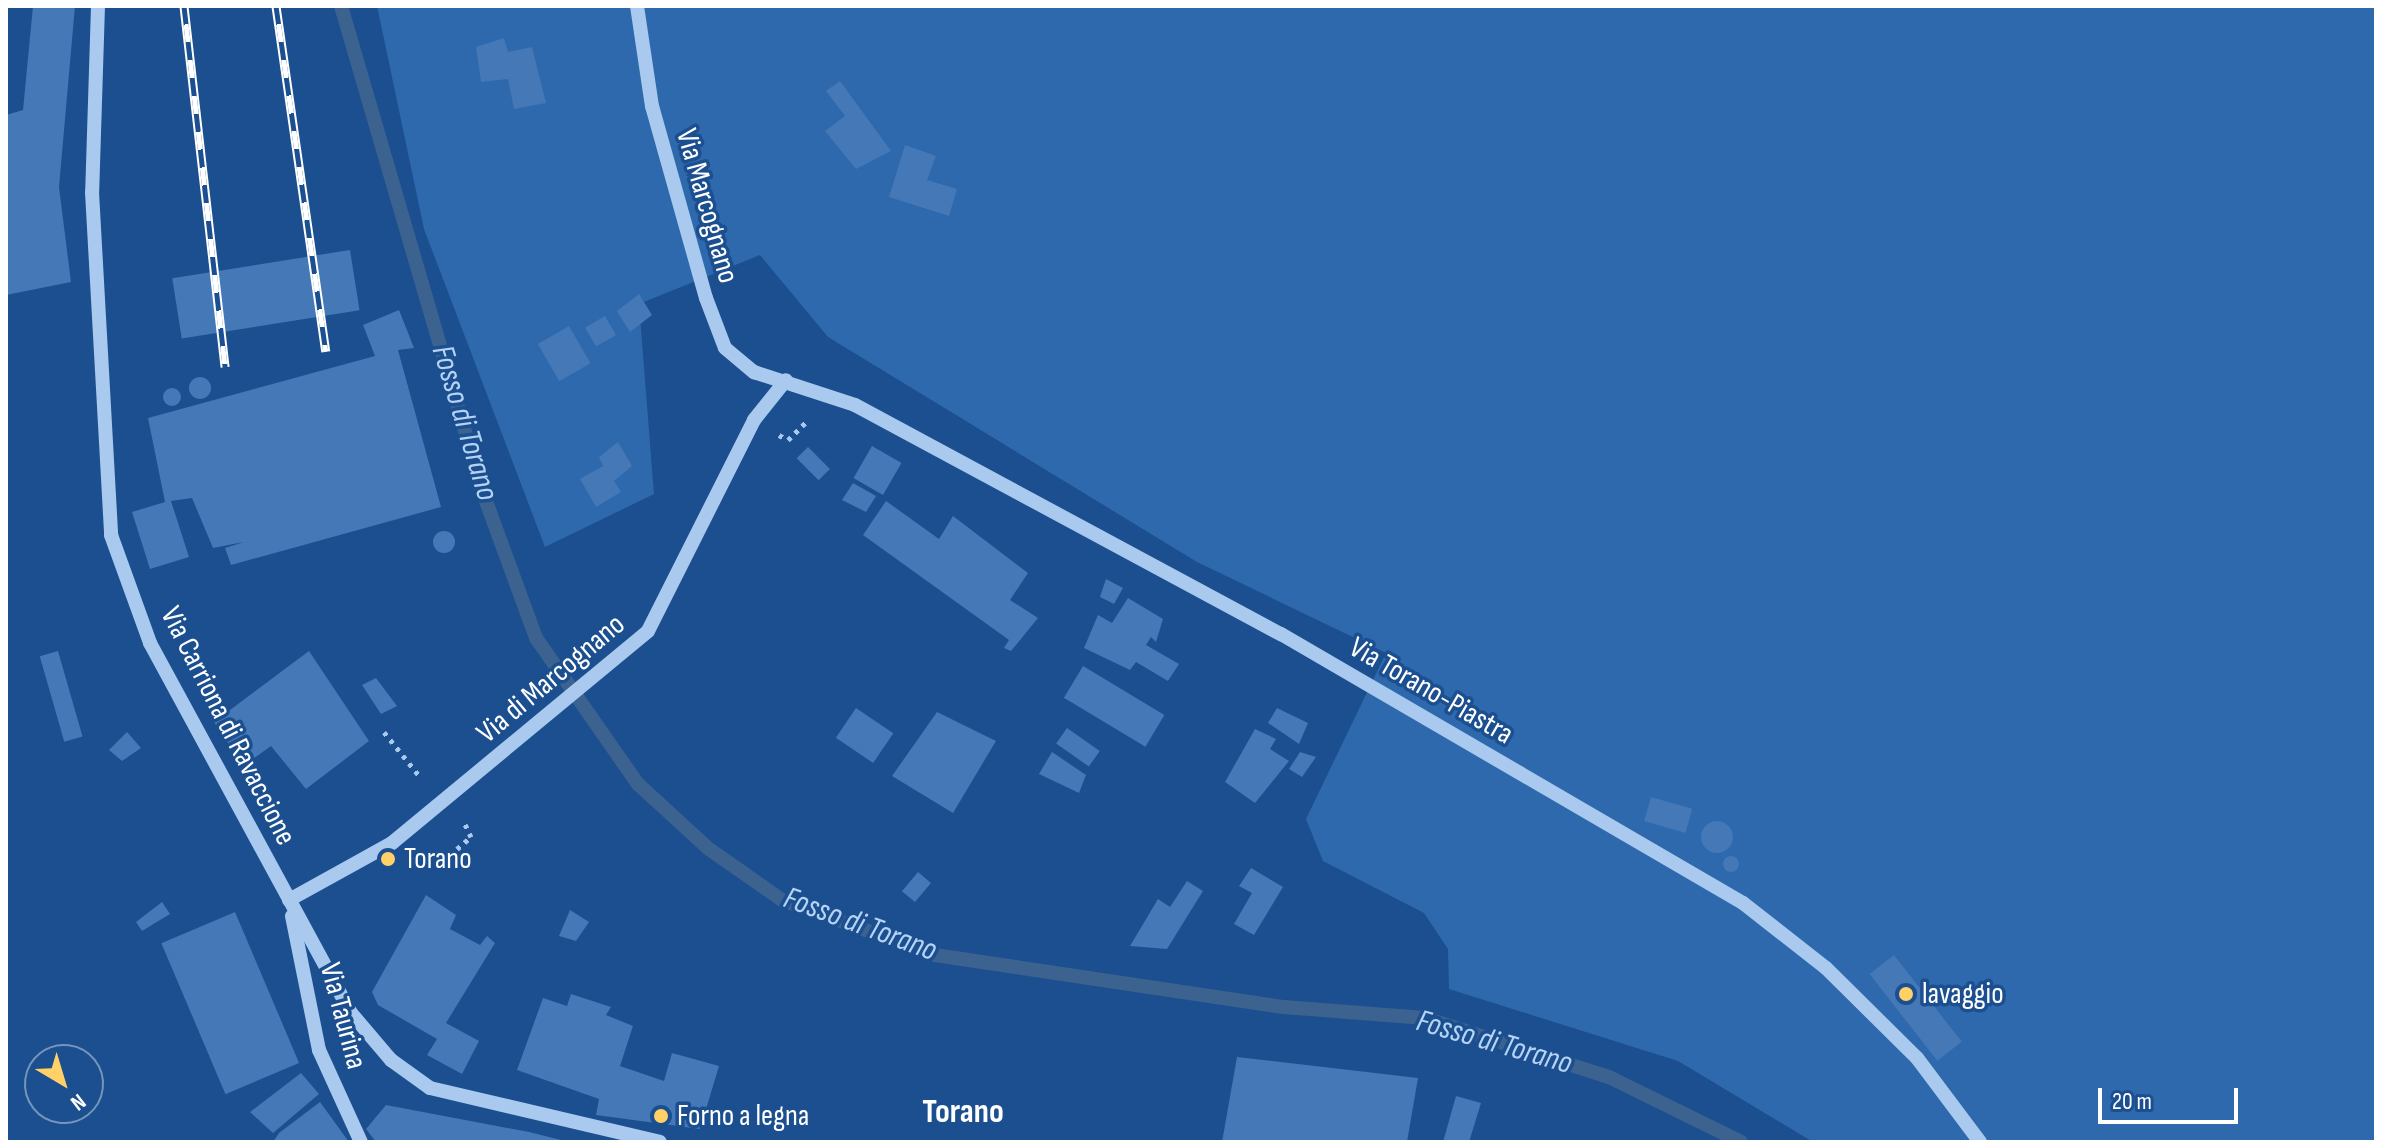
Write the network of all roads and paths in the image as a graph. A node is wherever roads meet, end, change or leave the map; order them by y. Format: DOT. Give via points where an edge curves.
graph roads {
  1 [pos="98,6"];
  2 [pos="637,6"];
  3 [pos="786,380"];
  4 [pos="289,900"];
  5 [pos="361,1142"];
  6 [pos="660,1142"];
  7 [pos="1980,1142"];
  1 -- 4 [label="street, Via Carriona di Ravaccione" via="92,192 111,535 150,643"];
  2 -- 3 [label="street, Via Marcognano" via="652,106 725,348 754,372"];
  3 -- 4 [label="street, Via di Marcognano" via="754,420 648,631 392,843"];
  3 -- 7 [label="street, Via Torano-Piastra" via="855,405 1281,634 1743,903 1826,968 1917,1058"];
  4 -- 5 [label="street, Via Taurina" via="319,1050"];
  4 -- 6 [label="street, Via Carriona di Ravaccione" via="351,1013 391,1060 430,1088"];
}
